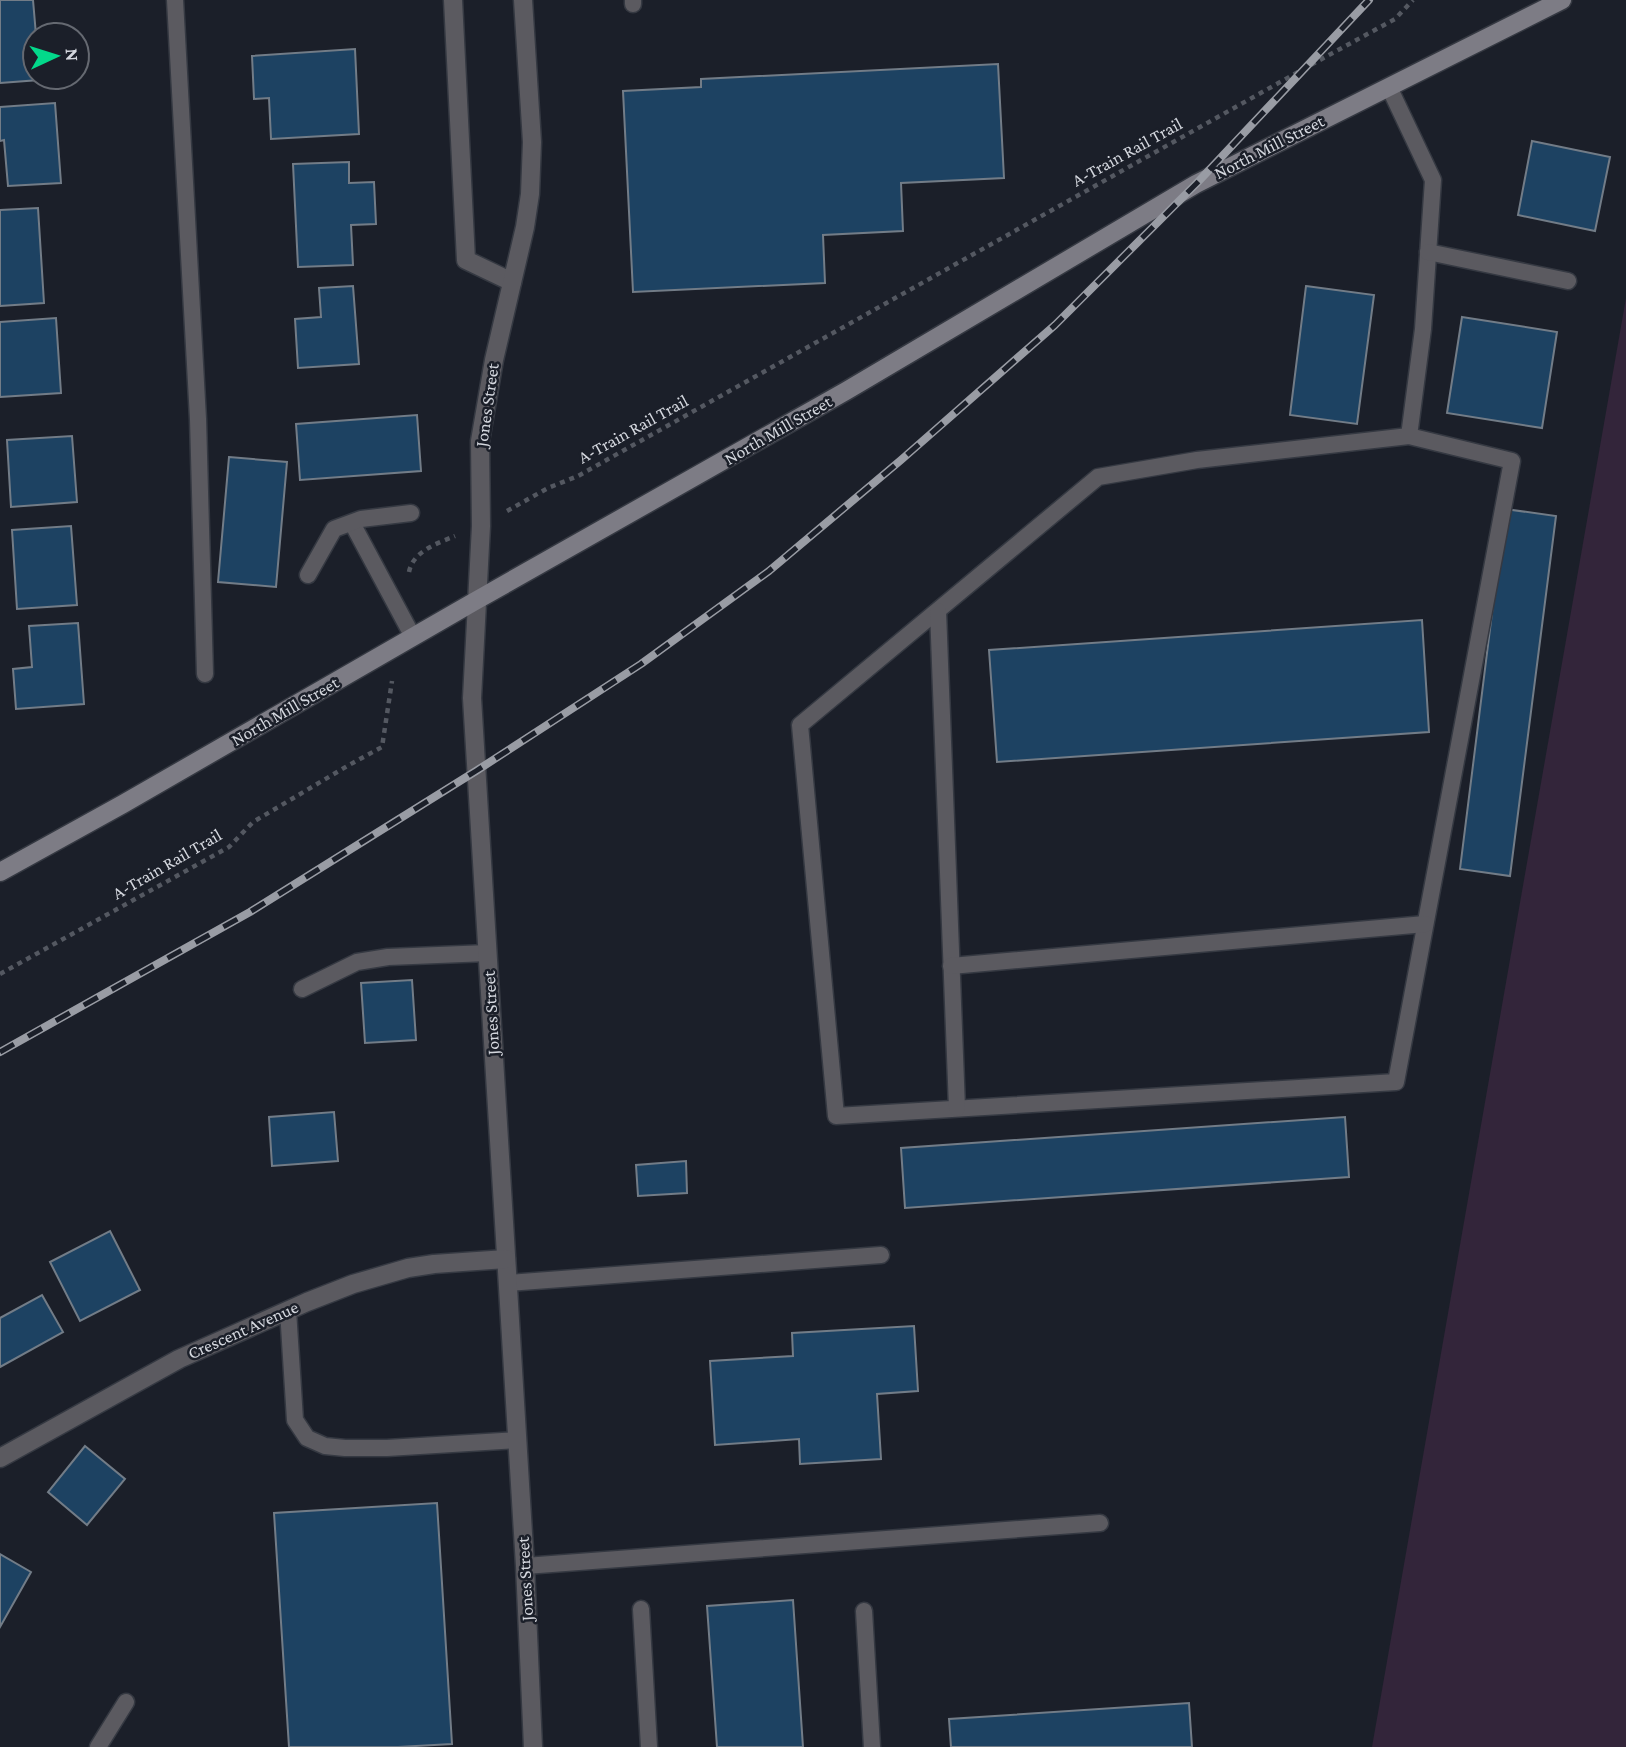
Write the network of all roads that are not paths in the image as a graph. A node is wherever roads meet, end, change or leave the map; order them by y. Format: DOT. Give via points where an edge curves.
graph roads {
  1 [pos="175,0"];
  2 [pos="453,0"];
  3 [pos="523,0"];
  4 [pos="1562,0"];
  5 [pos="1389,87"];
  6 [pos="1428,252"];
  7 [pos="1568,281"];
  8 [pos="512,282"];
  9 [pos="1409,436"];
  10 [pos="411,513"];
  11 [pos="352,523"];
  12 [pos="308,575"];
  13 [pos="477,600"];
  14 [pos="938,611"];
  15 [pos="405,642"];
  16 [pos="205,674"];
  17 [pos="0,872"];
  18 [pos="1425,924"];
  19 [pos="488,953"];
  20 [pos="951,966"];
  21 [pos="302,989"];
  22 [pos="957,1108"];
  23 [pos="881,1255"];
  24 [pos="506,1259"];
  25 [pos="508,1283"];
  26 [pos="288,1310"];
  27 [pos="517,1440"];
  28 [pos="0,1458"];
  29 [pos="1100,1523"];
  30 [pos="525,1566"];
  31 [pos="641,1609"];
  32 [pos="864,1611"];
  33 [pos="126,1702"];
  34 [pos="98,1747"];
  35 [pos="533,1747"];
  36 [pos="649,1747"];
  37 [pos="872,1747"];
  1 -- 16 [label="lane" via="198,419"];
  2 -- 8 [label="street" via="466,260"];
  3 -- 8 [label="street, Jones Street" via="532,169"];
  4 -- 5 [label="main road, North Mill Street"];
  5 -- 6 [label="lane" via="1433,180"];
  5 -- 13 [label="main road, North Mill Street" via="1196,184 846,391"];
  6 -- 7 [label="lane"];
  6 -- 9 [label="lane"];
  8 -- 13 [label="street, Jones Street" via="481,430"];
  9 -- 14 [label="lane" via="1197,460 1098,477"];
  9 -- 18 [label="lane" via="1512,461"];
  10 -- 11 [label="lane"];
  11 -- 12 [label="lane" via="334,529"];
  11 -- 15 [label="lane" via="402,617"];
  13 -- 15 [label="main road, North Mill Street"];
  13 -- 19 [label="street, Jones Street" via="472,698"];
  14 -- 20 [label="lane"];
  14 -- 22 [label="lane" via="800,725 836,1116"];
  15 -- 17 [label="main road, North Mill Street"];
  18 -- 20 [label="lane"];
  18 -- 22 [label="lane" via="1396,1082"];
  19 -- 21 [label="lane" via="357,961"];
  19 -- 24 [label="street, Jones Street"];
  20 -- 22 [label="lane"];
  23 -- 25 [label="lane"];
  24 -- 25 [label="street, Jones Street"];
  24 -- 26 [label="street, Crescent Avenue" via="408,1268"];
  25 -- 27 [label="street, Jones Street"];
  26 -- 27 [label="lane" via="295,1420 307,1438 326,1446 377,1448"];
  26 -- 28 [label="street, Crescent Avenue" via="179,1359"];
  27 -- 30 [label="street, Jones Street"];
  29 -- 30 [label="lane"];
  30 -- 35 [label="street, Jones Street"];
  31 -- 36 [label="lane"];
  32 -- 37 [label="lane"];
  33 -- 34 [label="lane"];
}
